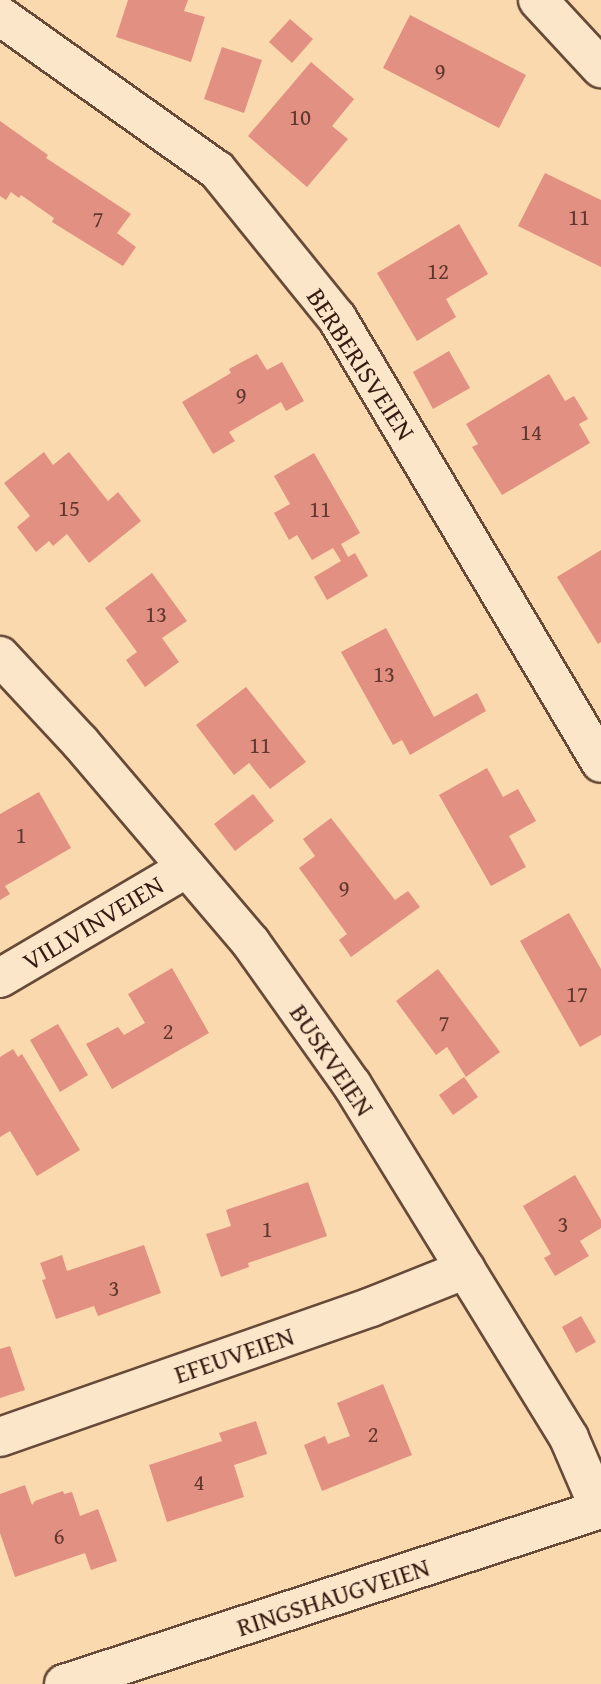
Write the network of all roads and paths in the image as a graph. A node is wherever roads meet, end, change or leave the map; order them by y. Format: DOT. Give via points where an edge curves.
graph roads {
  1 [pos="538,0"];
  2 [pos="0,16"];
  3 [pos="601,68"];
  4 [pos="0,656"];
  5 [pos="601,763"];
  6 [pos="187,868"];
  7 [pos="0,978"];
  8 [pos="466,1269"];
  9 [pos="0,1437"];
  10 [pos="600,1510"];
  11 [pos="65,1684"];
  1 -- 3 [label="street"];
  2 -- 5 [label="street, BERBERISVEIEN" via="217,170 329,307"];
  4 -- 6 [label="street, BUSKVEIEN"];
  6 -- 7 [label="street, VILLVINVEIEN"];
  6 -- 8 [label="street, BUSKVEIEN" via="251,943 352,1085"];
  8 -- 9 [label="street, EFEUVEIEN" via="371,1307"];
  8 -- 10 [label="street, BUSKVEIEN" via="569,1438"];
  10 -- 11 [label="street, RINGSHAUGVEIEN"];
}
